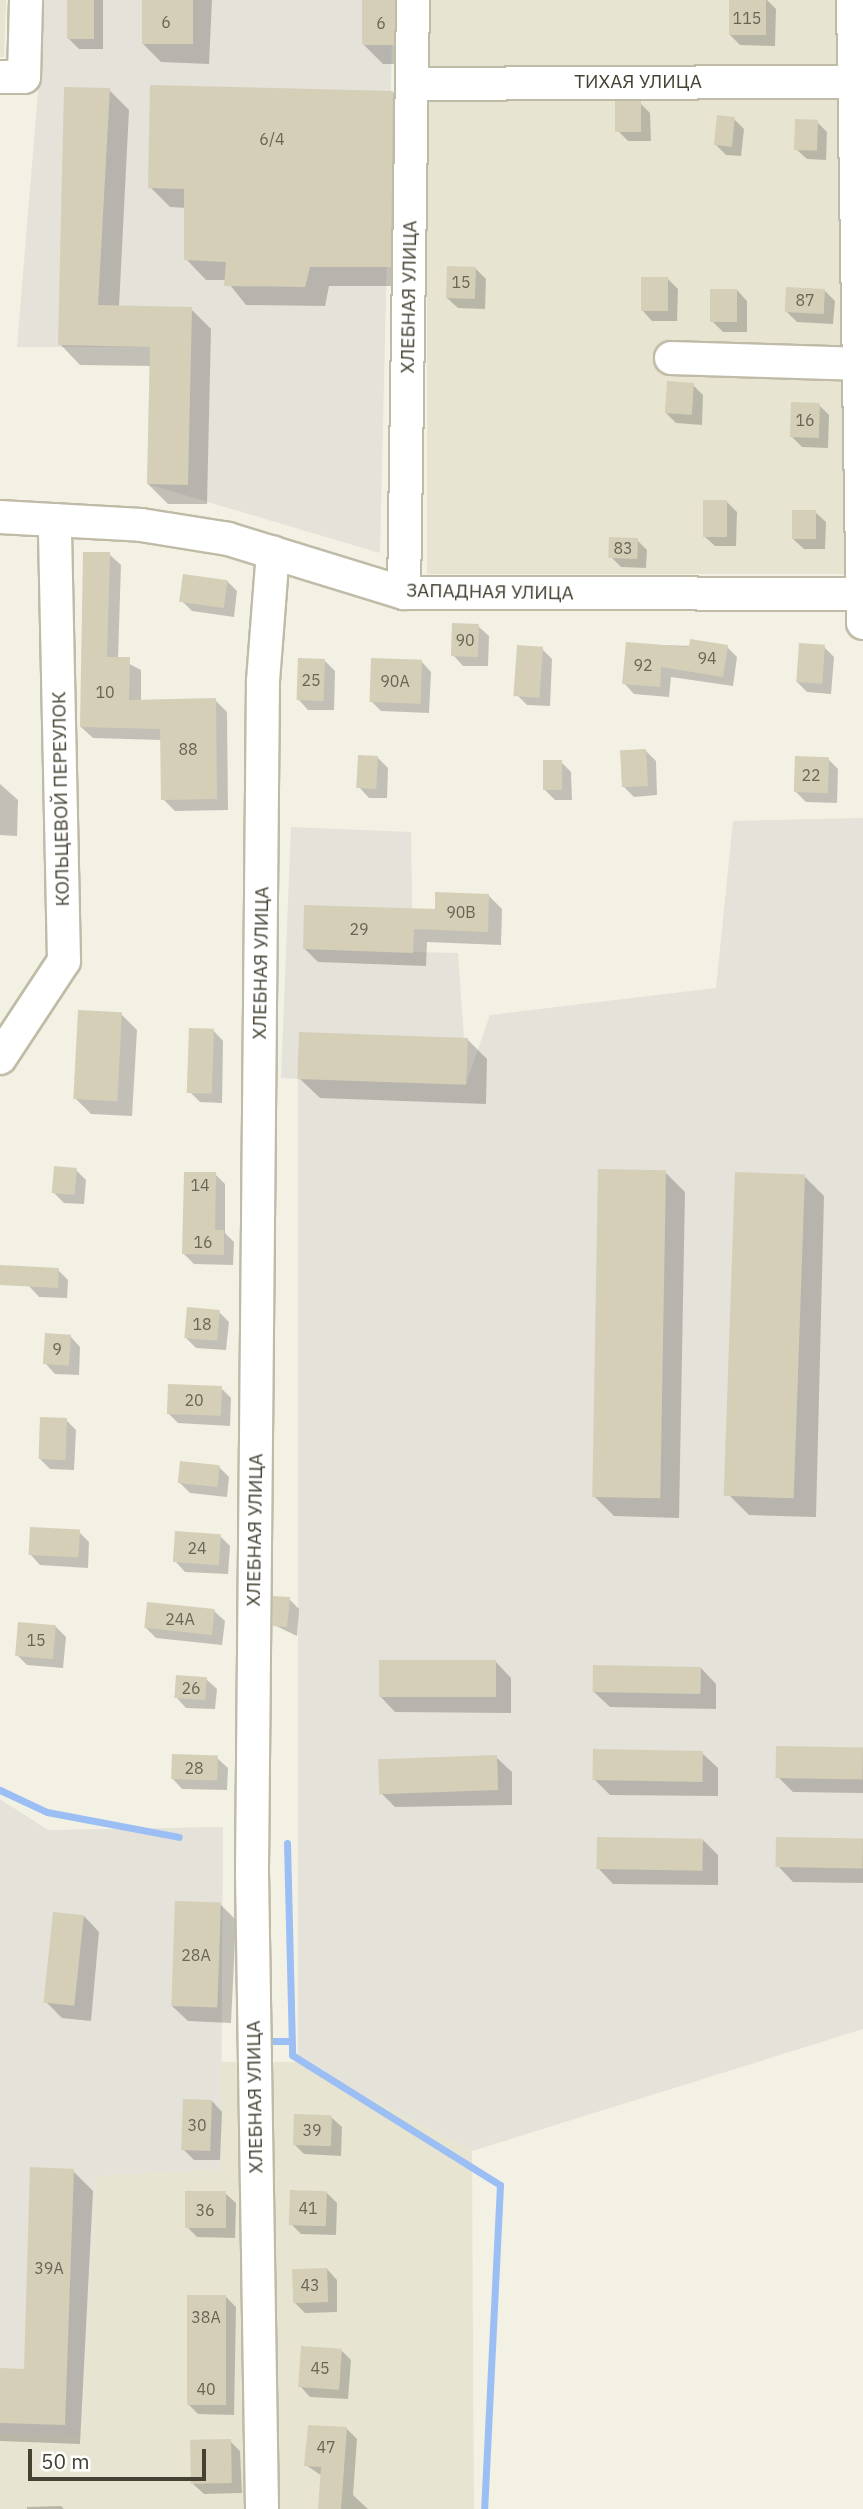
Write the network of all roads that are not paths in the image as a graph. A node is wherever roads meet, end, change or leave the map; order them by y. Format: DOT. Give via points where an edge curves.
graph roads {
  1 [pos="26,0"];
  2 [pos="413,0"];
  3 [pos="853,0"];
  4 [pos="12,77"];
  5 [pos="857,81"];
  6 [pos="412,84"];
  7 [pos="671,358"];
  8 [pos="861,364"];
  9 [pos="0,517"];
  10 [pos="55,520"];
  11 [pos="273,552"];
  12 [pos="404,593"];
  13 [pos="862,604"];
  14 [pos="0,1058"];
  15 [pos="262,2509"];
  1 -- 4 [label="street"];
  2 -- 6 [label="street, ХЛЕБНАЯ УЛИЦА"];
  3 -- 5 [label="street"];
  5 -- 6 [label="street, ТИХАЯ УЛИЦА"];
  5 -- 8 [label="street"];
  6 -- 12 [label="street, ХЛЕБНАЯ УЛИЦА"];
  7 -- 8 [label="street"];
  8 -- 13 [label="street"];
  9 -- 10 [label="street, ЗАПАДНАЯ УЛИЦА"];
  10 -- 11 [label="street, ЗАПАДНАЯ УЛИЦА" via="141,525"];
  10 -- 14 [label="street, КОЛЬЦЕВОЙ ПЕРЕУЛОК" via="64,961 53,985"];
  11 -- 12 [label="street, ЗАПАДНАЯ УЛИЦА"];
  11 -- 15 [label="street, ХЛЕБНАЯ УЛИЦА" via="263,681 251,1870"];
  12 -- 13 [label="street, ЗАПАДНАЯ УЛИЦА"];
}
